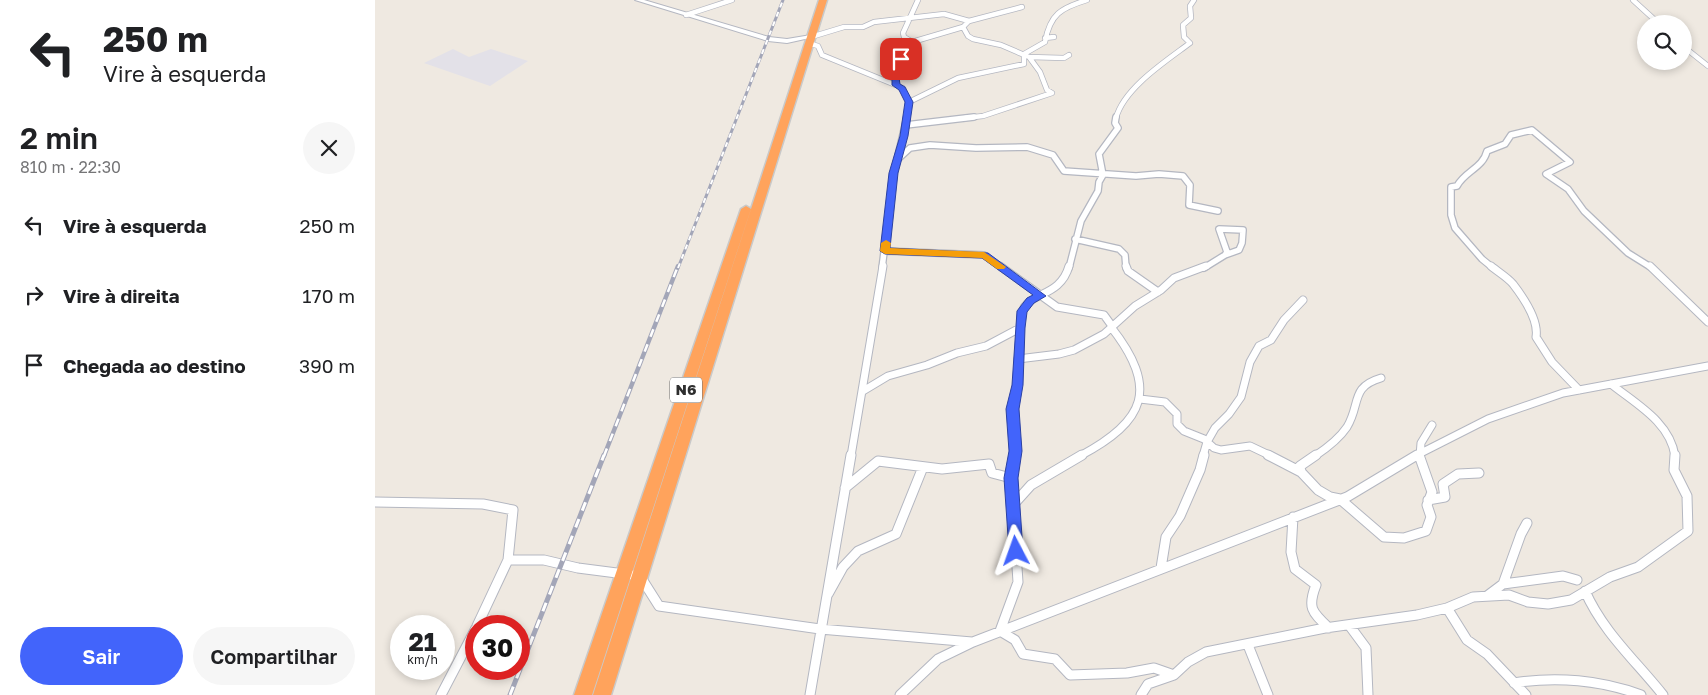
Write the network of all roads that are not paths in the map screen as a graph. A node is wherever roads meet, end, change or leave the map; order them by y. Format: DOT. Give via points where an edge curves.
graph roads {
  1 [pos="638,0"];
  2 [pos="731,0"];
  3 [pos="823,0"];
  4 [pos="918,0"];
  5 [pos="1087,0"];
  6 [pos="1195,0"];
  7 [pos="1633,0"];
  8 [pos="1022,7"];
  9 [pos="686,15"];
  10 [pos="1649,15"];
  11 [pos="910,18"];
  12 [pos="969,21"];
  13 [pos="963,28"];
  14 [pos="1054,37"];
  15 [pos="1045,38"];
  16 [pos="810,40"];
  17 [pos="912,42"];
  18 [pos="1692,54"];
  19 [pos="1069,55"];
  20 [pos="1027,56"];
  21 [pos="1708,66"];
  22 [pos="896,85"];
  23 [pos="794,87"];
  24 [pos="909,102"];
  25 [pos="906,125"];
  26 [pos="898,159"];
  27 [pos="1103,173"];
  28 [pos="1218,210"];
  29 [pos="1075,239"];
  30 [pos="885,251"];
  31 [pos="1225,255"];
  32 [pos="1158,292"];
  33 [pos="1041,296"];
  34 [pos="1303,300"];
  35 [pos="1708,322"];
  36 [pos="1111,326"];
  37 [pos="1020,328"];
  38 [pos="1018,360"];
  39 [pos="1708,366"];
  40 [pos="1381,378"];
  41 [pos="1611,384"];
  42 [pos="1579,390"];
  43 [pos="863,391"];
  44 [pos="1139,399"];
  45 [pos="1432,425"];
  46 [pos="1207,442"];
  47 [pos="1417,456"];
  48 [pos="923,467"];
  49 [pos="1301,472"];
  50 [pos="1479,473"];
  51 [pos="1011,478"];
  52 [pos="845,488"];
  53 [pos="1340,500"];
  54 [pos="1428,500"];
  55 [pos="375,502"];
  56 [pos="1013,505"];
  57 [pos="1293,517"];
  58 [pos="1527,523"];
  59 [pos="508,560"];
  60 [pos="1161,568"];
  61 [pos="624,573"];
  62 [pos="640,576"];
  63 [pos="1577,580"];
  64 [pos="1503,584"];
  65 [pos="1585,591"];
  66 [pos="1487,596"];
  67 [pos="825,600"];
  68 [pos="1447,608"];
  69 [pos="483,615"];
  70 [pos="1349,625"];
  71 [pos="1329,628"];
  72 [pos="820,629"];
  73 [pos="1000,631"];
  74 [pos="973,642"];
  75 [pos="1248,646"];
  76 [pos="465,650"];
  77 [pos="1174,675"];
  78 [pos="1515,683"];
  79 [pos="441,695"];
  80 [pos="583,695"];
  81 [pos="602,695"];
  82 [pos="810,695"];
  83 [pos="899,695"];
  84 [pos="1141,695"];
  85 [pos="1268,695"];
  86 [pos="1368,695"];
  87 [pos="1526,695"];
  88 [pos="1641,695"];
  89 [pos="1663,695"];
  1 -- 9 [label="street"];
  2 -- 9 [label="street"];
  3 -- 16 [label="highway, N6"];
  4 -- 11 [label="street"];
  5 -- 15 [label="street" via="1063,8 1054,15"];
  6 -- 27 [label="street" via="1190,6 1191,18 1183,25 1184,37 1190,43 1156,70 1119,108 1115,123 1119,128 1099,154"];
  7 -- 10 [label="street"];
  8 -- 12 [label="street"];
  9 -- 16 [label="street" via="768,39"];
  11 -- 12 [label="street" via="944,14"];
  11 -- 16 [label="street" via="874,22 863,27 844,27"];
  11 -- 17 [label="street" via="903,33 904,38"];
  12 -- 13 [label="street"];
  13 -- 17 [label="street"];
  13 -- 20 [label="street" via="973,39 1001,45"];
  14 -- 15 [label="street"];
  15 -- 20 [label="street" via="1045,42 1035,46"];
  16 -- 22 [label="street" via="822,55 841,65"];
  16 -- 23 [label="highway, N6"];
  17 -- 22 [label="street" via="911,50 901,59"];
  18 -- 21 [label="street"];
  19 -- 20 [label="street" via="1064,58"];
  20 -- 24 [label="street" via="1025,64 958,78"];
  20 -- 25 [label="street" via="1052,93 983,116"];
  22 -- 24 [label="street" via="903,88"];
  23 -- 61 [label="highway, N6" via="773,129"];
  23 -- 62 [label="highway, N6"];
  24 -- 25 [label="street"];
  25 -- 26 [label="street"];
  26 -- 27 [label="street" via="910,148 930,145 1027,147 1053,156 1064,171"];
  26 -- 30 [label="street"];
  27 -- 28 [label="street" via="1183,176 1191,189 1189,205"];
  27 -- 29 [label="street"];
  29 -- 32 [label="street" via="1119,250 1125,254 1128,271"];
  29 -- 33 [label="street" via="1068,270 1059,286"];
  30 -- 33 [label="street" via="984,255"];
  30 -- 43 [label="street"];
  31 -- 31 [label="street" via="1227,252 1219,229 1243,230 1239,250"];
  31 -- 32 [label="street" via="1200,270 1178,276"];
  32 -- 36 [label="street"];
  33 -- 36 [label="street" via="1057,307 1103,315"];
  33 -- 37 [label="street" via="1031,300 1022,311"];
  34 -- 46 [label="street" via="1283,320 1271,340 1259,346 1250,362 1241,397"];
  35 -- 42 [label="street" via="1651,266 1628,253 1584,211 1562,184 1546,174 1570,162 1532,130 1509,135 1505,144 1487,152 1485,160 1457,186 1451,187 1451,215 1455,228 1467,243 1512,283 1527,307 1537,331 1536,337 1553,362"];
  36 -- 38 [label="street" via="1104,334 1074,350"];
  36 -- 44 [label="street" via="1141,374 1142,393"];
  37 -- 38 [label="street"];
  37 -- 43 [label="street" via="986,346 888,376"];
  38 -- 51 [label="street" via="1012,409 1015,451"];
  39 -- 41 [label="street"];
  40 -- 49 [label="street" via="1361,385 1350,422 1339,436 1300,466"];
  41 -- 42 [label="street"];
  41 -- 65 [label="street" via="1659,421 1671,439 1674,470 1687,496 1688,531 1639,567 1610,576"];
  42 -- 47 [label="street" via="1488,419"];
  43 -- 52 [label="street"];
  44 -- 46 [label="street" via="1165,402 1177,414 1177,424 1184,431"];
  44 -- 56 [label="street" via="1125,426 1101,445 1032,484"];
  45 -- 47 [label="street" via="1424,434"];
  46 -- 49 [label="street" via="1221,450 1250,446"];
  46 -- 60 [label="street" via="1201,470 1167,537"];
  47 -- 53 [label="street"];
  47 -- 54 [label="street" via="1432,492"];
  48 -- 51 [label="street" via="964,468 983,462 989,464 992,473"];
  48 -- 52 [label="street" via="878,460"];
  48 -- 67 [label="street" via="896,534 858,551 843,567"];
  49 -- 53 [label="street" via="1319,490"];
  50 -- 54 [label="street" via="1457,474 1443,484 1445,497"];
  51 -- 56 [label="street"];
  52 -- 67 [label="street"];
  53 -- 54 [label="street" via="1384,537 1404,538 1426,530 1431,517 1426,510"];
  53 -- 57 [label="street"];
  55 -- 59 [label="street" via="483,504 513,510"];
  56 -- 73 [label="street" via="1018,582"];
  57 -- 60 [label="street"];
  57 -- 71 [label="street" via="1291,552 1295,569 1316,585 1311,607"];
  58 -- 64 [label="street"];
  59 -- 61 [label="street" via="543,560"];
  59 -- 69 [label="street"];
  60 -- 73 [label="street"];
  61 -- 62 [label="street"];
  61 -- 80 [label="highway, N6"];
  62 -- 72 [label="street" via="659,606"];
  62 -- 81 [label="highway, N6"];
  63 -- 64 [label="street" via="1563,576"];
  64 -- 66 [label="street"];
  65 -- 66 [label="street" via="1571,600 1548,604 1528,602 1509,595"];
  65 -- 89 [label="street" via="1590,604 1609,630"];
  66 -- 68 [label="street" via="1473,597"];
  67 -- 72 [label="street"];
  68 -- 70 [label="street"];
  68 -- 78 [label="street" via="1467,640 1487,654"];
  70 -- 71 [label="street"];
  70 -- 86 [label="street" via="1366,648"];
  71 -- 75 [label="street"];
  72 -- 74 [label="street"];
  72 -- 82 [label="street"];
  73 -- 74 [label="street"];
  73 -- 77 [label="street" via="1015,640 1023,654 1055,659 1069,675 1127,673 1154,668"];
  74 -- 83 [label="street" via="938,659"];
  75 -- 77 [label="street" via="1206,652"];
  75 -- 85 [label="street"];
  76 -- 79 [label="street"];
  77 -- 84 [label="street" via="1148,684"];
  78 -- 87 [label="street"];
  78 -- 88 [label="street" via="1537,679 1564,680 1627,689"];
}
